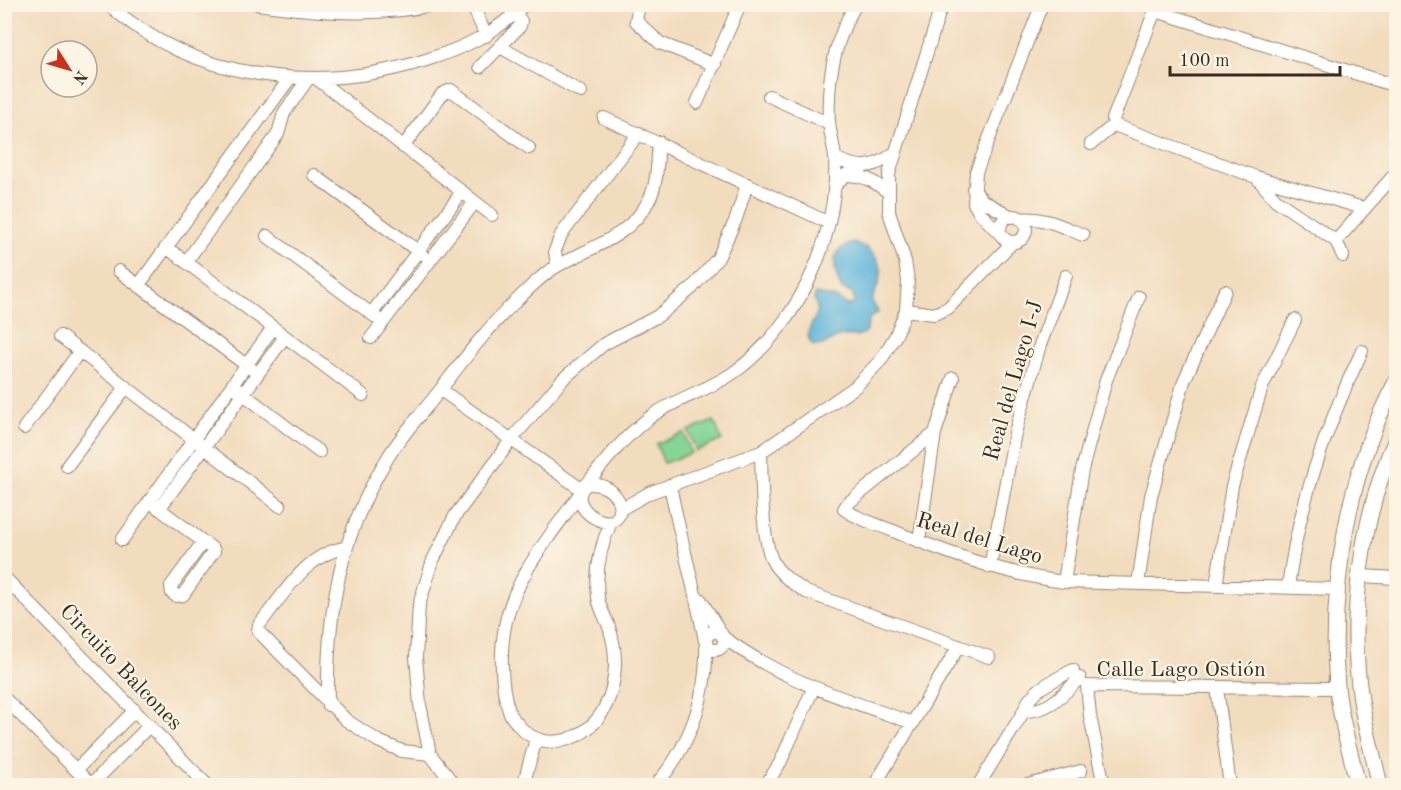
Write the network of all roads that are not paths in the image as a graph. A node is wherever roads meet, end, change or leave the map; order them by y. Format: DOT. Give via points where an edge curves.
graph roads {
  1 [pos="108,4"];
  2 [pos="257,4"];
  3 [pos="437,4"];
  4 [pos="472,4"];
  5 [pos="525,4"];
  6 [pos="740,4"];
  7 [pos="856,4"];
  8 [pos="942,4"];
  9 [pos="1042,4"];
  10 [pos="637,5"];
  11 [pos="1152,9"];
  12 [pos="515,14"];
  13 [pos="486,36"];
  14 [pos="500,46"];
  15 [pos="715,65"];
  16 [pos="480,67"];
  17 [pos="290,78"];
  18 [pos="313,79"];
  19 [pos="1396,86"];
  20 [pos="581,92"];
  21 [pos="768,96"];
  22 [pos="698,102"];
  23 [pos="604,118"];
  24 [pos="259,120"];
  25 [pos="829,124"];
  26 [pos="1114,124"];
  27 [pos="639,133"];
  28 [pos="278,134"];
  29 [pos="659,142"];
  30 [pos="1091,144"];
  31 [pos="403,147"];
  32 [pos="529,148"];
  33 [pos="893,154"];
  34 [pos="835,158"];
  35 [pos="1396,173"];
  36 [pos="314,175"];
  37 [pos="1256,177"];
  38 [pos="747,184"];
  39 [pos="834,187"];
  40 [pos="973,189"];
  41 [pos="462,192"];
  42 [pos="888,192"];
  43 [pos="474,202"];
  44 [pos="1363,208"];
  45 [pos="492,215"];
  46 [pos="1016,218"];
  47 [pos="1051,222"];
  48 [pos="829,223"];
  49 [pos="1001,235"];
  50 [pos="1024,235"];
  51 [pos="1083,235"];
  52 [pos="267,236"];
  53 [pos="1336,241"];
  54 [pos="1013,242"];
  55 [pos="166,247"];
  56 [pos="418,251"];
  57 [pos="1343,256"];
  58 [pos="430,261"];
  59 [pos="186,262"];
  60 [pos="557,266"];
  61 [pos="119,271"];
  62 [pos="1066,276"];
  63 [pos="138,286"];
  64 [pos="1225,291"];
  65 [pos="1139,297"];
  66 [pos="906,310"];
  67 [pos="372,314"];
  68 [pos="1295,320"];
  69 [pos="383,323"];
  70 [pos="272,329"];
  71 [pos="60,336"];
  72 [pos="284,338"];
  73 [pos="371,338"];
  74 [pos="80,351"];
  75 [pos="1362,351"];
  76 [pos="246,365"];
  77 [pos="258,374"];
  78 [pos="953,378"];
  79 [pos="1396,382"];
  80 [pos="232,385"];
  81 [pos="126,387"];
  82 [pos="441,390"];
  83 [pos="243,394"];
  84 [pos="363,395"];
  85 [pos="24,428"];
  86 [pos="935,433"];
  87 [pos="194,438"];
  88 [pos="1396,439"];
  89 [pos="511,440"];
  90 [pos="205,447"];
  91 [pos="319,452"];
  92 [pos="761,452"];
  93 [pos="67,466"];
  94 [pos="670,485"];
  95 [pos="582,489"];
  96 [pos="154,505"];
  97 [pos="280,506"];
  98 [pos="621,509"];
  99 [pos="611,522"];
  100 [pos="122,540"];
  101 [pos="919,541"];
  102 [pos="204,542"];
  103 [pos="345,548"];
  104 [pos="990,567"];
  105 [pos="1360,576"];
  106 [pos="4,577"];
  107 [pos="1396,578"];
  108 [pos="1064,582"];
  109 [pos="1138,584"];
  110 [pos="1215,585"];
  111 [pos="1288,587"];
  112 [pos="1336,589"];
  113 [pos="695,590"];
  114 [pos="722,641"];
  115 [pos="706,642"];
  116 [pos="959,646"];
  117 [pos="989,657"];
  118 [pos="707,670"];
  119 [pos="1077,675"];
  120 [pos="1217,688"];
  121 [pos="1337,688"];
  122 [pos="813,689"];
  123 [pos="4,698"];
  124 [pos="328,705"];
  125 [pos="135,710"];
  126 [pos="1024,711"];
  127 [pos="913,723"];
  128 [pos="150,725"];
  129 [pos="536,739"];
  130 [pos="93,753"];
  131 [pos="430,754"];
  132 [pos="108,767"];
  133 [pos="76,770"];
  134 [pos="1082,771"];
  135 [pos="91,785"];
  136 [pos="208,786"];
  137 [pos="455,786"];
  138 [pos="523,786"];
  139 [pos="655,786"];
  140 [pos="765,786"];
  141 [pos="874,786"];
  142 [pos="978,786"];
  143 [pos="1024,786"];
  144 [pos="1104,786"];
  145 [pos="1230,786"];
  146 [pos="1358,786"];
  147 [pos="1380,786"];
  1 -- 17 [label="street" via="125,20 167,45 214,65"];
  2 -- 3 [label="street" via="390,12"];
  4 -- 13 [label="street"];
  5 -- 12 [label="street"];
  6 -- 15 [label="street"];
  7 -- 25 [label="street" via="833,59"];
  8 -- 33 [label="street"];
  9 -- 40 [label="street" via="976,172"];
  10 -- 15 [label="street" via="636,21 660,43"];
  11 -- 19 [label="street"];
  11 -- 26 [label="street"];
  12 -- 13 [label="street"];
  12 -- 14 [label="street" via="520,26"];
  13 -- 18 [label="street" via="410,65 366,75"];
  14 -- 16 [label="street"];
  14 -- 20 [label="street"];
  15 -- 22 [label="street"];
  17 -- 18 [label="street"];
  17 -- 24 [label="street"];
  18 -- 28 [label="street" via="284,113"];
  18 -- 31 [label="street"];
  21 -- 25 [label="street"];
  23 -- 27 [label="street"];
  24 -- 28 [label="street"];
  24 -- 55 [label="street"];
  25 -- 34 [label="street"];
  26 -- 30 [label="street"];
  26 -- 37 [label="street"];
  27 -- 29 [label="street"];
  27 -- 60 [label="street" via="561,235 555,251"];
  28 -- 59 [label="street"];
  29 -- 38 [label="street"];
  29 -- 60 [label="street" via="656,181 636,220 619,235"];
  31 -- 32 [label="street" via="442,94 451,90"];
  31 -- 41 [label="street"];
  33 -- 34 [label="street" via="868,168"];
  33 -- 42 [label="street"];
  34 -- 39 [label="street"];
  35 -- 44 [label="street"];
  36 -- 56 [label="street"];
  37 -- 44 [label="street"];
  37 -- 53 [label="street" via="1276,200"];
  38 -- 48 [label="street"];
  38 -- 89 [label="street" via="718,258 692,288 658,316 604,345 563,379"];
  39 -- 42 [label="street" via="845,176 860,175"];
  39 -- 48 [label="street"];
  40 -- 46 [label="street" via="983,201"];
  40 -- 49 [label="street" via="979,212"];
  41 -- 43 [label="street"];
  41 -- 56 [label="street"];
  42 -- 66 [label="street" via="889,212 905,261"];
  43 -- 45 [label="street"];
  43 -- 58 [label="street"];
  44 -- 53 [label="street"];
  46 -- 47 [label="street"];
  46 -- 49 [label="street" via="1002,223"];
  46 -- 50 [label="street" via="1024,224"];
  47 -- 50 [label="street"];
  47 -- 51 [label="street"];
  48 -- 95 [label="street" via="814,269 793,306 766,341 734,372 651,416 618,444"];
  49 -- 54 [label="street"];
  50 -- 54 [label="street"];
  52 -- 67 [label="street"];
  53 -- 57 [label="street"];
  54 -- 66 [label="street" via="948,308 934,314"];
  55 -- 59 [label="street"];
  55 -- 63 [label="street"];
  56 -- 58 [label="street"];
  56 -- 67 [label="street"];
  58 -- 69 [label="street"];
  59 -- 70 [label="street"];
  60 -- 82 [label="street" via="485,332"];
  61 -- 63 [label="street"];
  62 -- 104 [label="street, Real del Lago I-J" via="1040,345 1015,433"];
  63 -- 76 [label="street"];
  64 -- 109 [label="street" via="1184,381 1151,496"];
  65 -- 108 [label="street" via="1106,380 1082,470"];
  66 -- 92 [label="street" via="881,360 855,387"];
  67 -- 69 [label="street"];
  68 -- 110 [label="street" via="1262,387 1232,486"];
  69 -- 73 [label="street"];
  70 -- 72 [label="street"];
  70 -- 76 [label="street"];
  71 -- 74 [label="street"];
  72 -- 77 [label="street"];
  72 -- 84 [label="street"];
  74 -- 81 [label="street"];
  74 -- 85 [label="street"];
  75 -- 111 [label="street" via="1334,410 1311,477"];
  76 -- 77 [label="street"];
  76 -- 80 [label="street"];
  77 -- 83 [label="street"];
  78 -- 86 [label="street"];
  79 -- 112 [label="main road" via="1372,434 1342,539"];
  80 -- 83 [label="street"];
  80 -- 87 [label="street"];
  81 -- 87 [label="street"];
  81 -- 93 [label="street"];
  82 -- 89 [label="street"];
  82 -- 103 [label="street" via="392,452 368,491"];
  83 -- 90 [label="street"];
  83 -- 91 [label="street"];
  86 -- 101 [label="street"];
  86 -- 101 [label="street, Real del Lago" via="844,509"];
  87 -- 90 [label="street"];
  87 -- 96 [label="street"];
  88 -- 105 [label="main road" via="1374,502"];
  89 -- 95 [label="street"];
  89 -- 131 [label="street" via="455,516 433,560 419,605 416,657"];
  90 -- 96 [label="street"];
  90 -- 97 [label="street"];
  92 -- 94 [label="street"];
  92 -- 116 [label="street" via="767,544 774,563 787,579 806,592"];
  94 -- 98 [label="street"];
  94 -- 113 [label="street" via="683,554"];
  95 -- 98 [label="street" via="596,484 610,490"];
  95 -- 99 [label="street" via="588,514"];
  95 -- 129 [label="street" via="524,573 506,621 502,671 509,713"];
  96 -- 100 [label="street"];
  96 -- 102 [label="street"];
  98 -- 99 [label="street"];
  99 -- 129 [label="street" via="599,561 598,599 610,629 614,685 605,709 575,739"];
  101 -- 104 [label="street, Real del Lago"];
  103 -- 124 [label="street" via="332,607 327,655"];
  103 -- 124 [label="street" via="328,550 313,561 258,631"];
  104 -- 108 [label="street, Real del Lago"];
  105 -- 107 [label="street"];
  105 -- 147 [label="main road" via="1356,639 1361,700"];
  106 -- 125 [label="street, Circuito Balcones"];
  108 -- 109 [label="street, Real del Lago"];
  109 -- 110 [label="street, Real del Lago"];
  110 -- 111 [label="street, Real del Lago"];
  111 -- 112 [label="street, Real del Lago"];
  112 -- 121 [label="main road"];
  113 -- 114 [label="street"];
  113 -- 115 [label="street"];
  114 -- 115 [label="street" via="710,649"];
  114 -- 118 [label="street"];
  114 -- 122 [label="street"];
  115 -- 118 [label="street"];
  116 -- 117 [label="street"];
  116 -- 127 [label="street"];
  118 -- 139 [label="street" via="698,712 682,749"];
  119 -- 120 [label="street, Calle Lago Ostión"];
  119 -- 126 [label="street" via="1043,686 1027,701"];
  119 -- 126 [label="street" via="1052,705 1040,711"];
  119 -- 144 [label="street, Calle Lago Ostión"];
  120 -- 121 [label="street, Calle Lago Ostión"];
  120 -- 145 [label="street"];
  121 -- 146 [label="main road"];
  122 -- 127 [label="street"];
  122 -- 140 [label="street" via="780,763"];
  123 -- 133 [label="street"];
  124 -- 131 [label="street" via="378,741 402,751"];
  125 -- 128 [label="street, Circuito Balcones"];
  125 -- 130 [label="street"];
  126 -- 142 [label="street"];
  127 -- 141 [label="street"];
  128 -- 132 [label="street"];
  128 -- 136 [label="street, Circuito Balcones"];
  129 -- 138 [label="street"];
  130 -- 132 [label="street"];
  130 -- 133 [label="street"];
  131 -- 137 [label="street"];
  132 -- 135 [label="street"];
  133 -- 135 [label="street"];
  134 -- 143 [label="street"];
}
